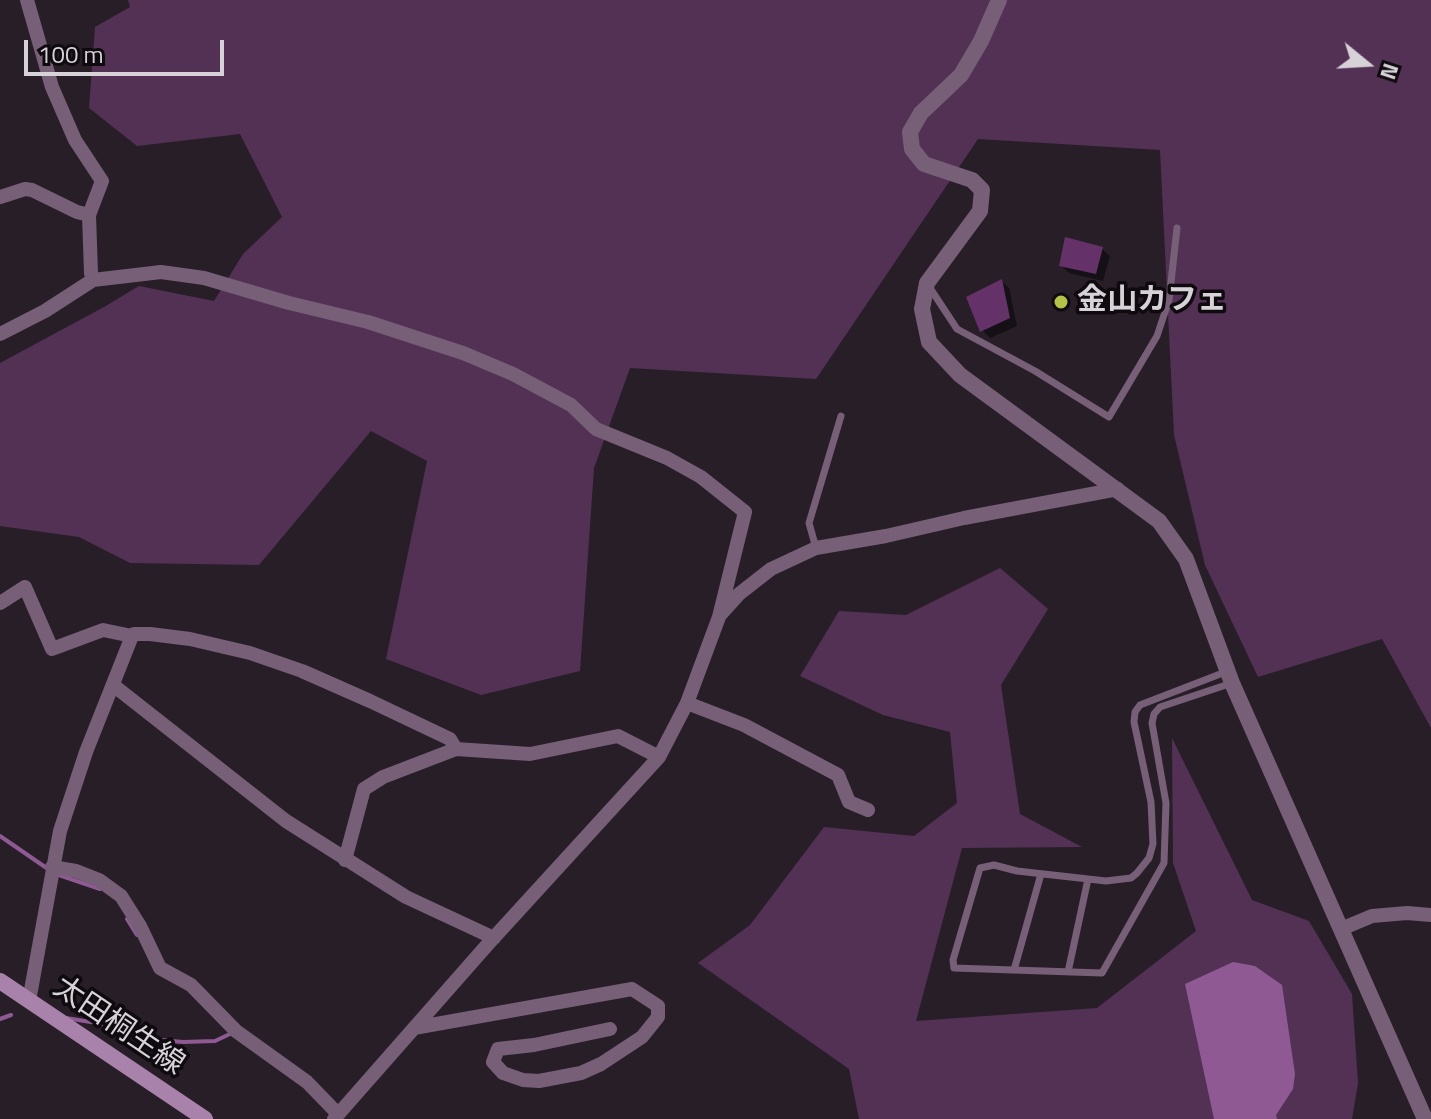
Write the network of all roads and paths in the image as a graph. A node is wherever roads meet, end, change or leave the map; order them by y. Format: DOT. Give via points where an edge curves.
graph roads {
  1 [pos="27,0"];
  2 [pos="999,0"];
  3 [pos="0,197"];
  4 [pos="89,215"];
  5 [pos="1177,228"];
  6 [pos="93,280"];
  7 [pos="927,283"];
  8 [pos="0,334"];
  9 [pos="841,416"];
  10 [pos="1118,489"];
  11 [pos="816,548"];
  12 [pos="0,603"];
  13 [pos="719,617"];
  14 [pos="132,636"];
  15 [pos="1230,677"];
  16 [pos="113,685"];
  17 [pos="687,703"];
  18 [pos="456,749"];
  19 [pos="659,757"];
  20 [pos="868,810"];
  21 [pos="345,860"];
  22 [pos="52,867"];
  23 [pos="1041,874"];
  24 [pos="1088,879"];
  25 [pos="1431,915"];
  26 [pos="1341,929"];
  27 [pos="494,938"];
  28 [pos="1014,970"];
  29 [pos="1068,972"];
  30 [pos="0,981"];
  31 [pos="29,1001"];
  32 [pos="414,1028"];
  33 [pos="610,1029"];
  34 [pos="342,1115"];
  35 [pos="205,1119"];
  36 [pos="1425,1119"];
  1 -- 4 [label="street" via="58,100 75,140 102,181"];
  2 -- 7 [label="street" via="961,75 921,113 910,132 912,149 924,164 972,180 982,190 980,211"];
  3 -- 4 [label="street" via="32,190"];
  4 -- 6 [label="street"];
  5 -- 7 [label="lane" via="1169,300 1157,336 1109,417 957,329"];
  6 -- 8 [label="street"];
  6 -- 13 [label="street" via="161,272 204,278 463,353 571,405 596,429 667,458 745,512"];
  7 -- 10 [label="street" via="922,309 929,342 960,375"];
  9 -- 11 [label="lane" via="809,523"];
  10 -- 11 [label="street"];
  10 -- 15 [label="street" via="1159,521 1186,559"];
  11 -- 13 [label="street" via="771,569"];
  12 -- 14 [label="street" via="25,587 52,649 103,630"];
  13 -- 17 [label="street"];
  14 -- 16 [label="street"];
  14 -- 18 [label="street" via="190,639 302,671 450,739"];
  15 -- 24 [label="lane" via="1140,705 1135,712 1153,844 1149,858 1131,878"];
  15 -- 26 [label="street"];
  15 -- 29 [label="lane" via="1154,714 1166,803 1163,869 1102,973"];
  16 -- 21 [label="street" via="286,821"];
  16 -- 22 [label="street"];
  17 -- 19 [label="street"];
  17 -- 20 [label="street" via="744,725 838,775 849,802"];
  18 -- 19 [label="street" via="530,754 618,736"];
  18 -- 21 [label="street" via="364,789"];
  19 -- 27 [label="street"];
  21 -- 27 [label="street" via="406,897"];
  22 -- 31 [label="street"];
  22 -- 34 [label="street" via="99,880 121,896 160,968 191,985 236,1031 307,1082"];
  23 -- 24 [label="lane"];
  23 -- 28 [label="lane"];
  23 -- 28 [label="lane" via="994,865 980,868 953,960 954,968"];
  24 -- 29 [label="lane"];
  25 -- 26 [label="street" via="1372,916"];
  26 -- 36 [label="street"];
  27 -- 32 [label="street"];
  28 -- 29 [label="lane"];
  30 -- 31 [label="main road, 太田桐生線"];
  31 -- 35 [label="main road, 太田桐生線"];
  32 -- 33 [label="street" via="632,989 658,1006 658,1017 642,1037 581,1073 523,1080 503,1073 493,1062 498,1049"];
  32 -- 34 [label="street"];
}
